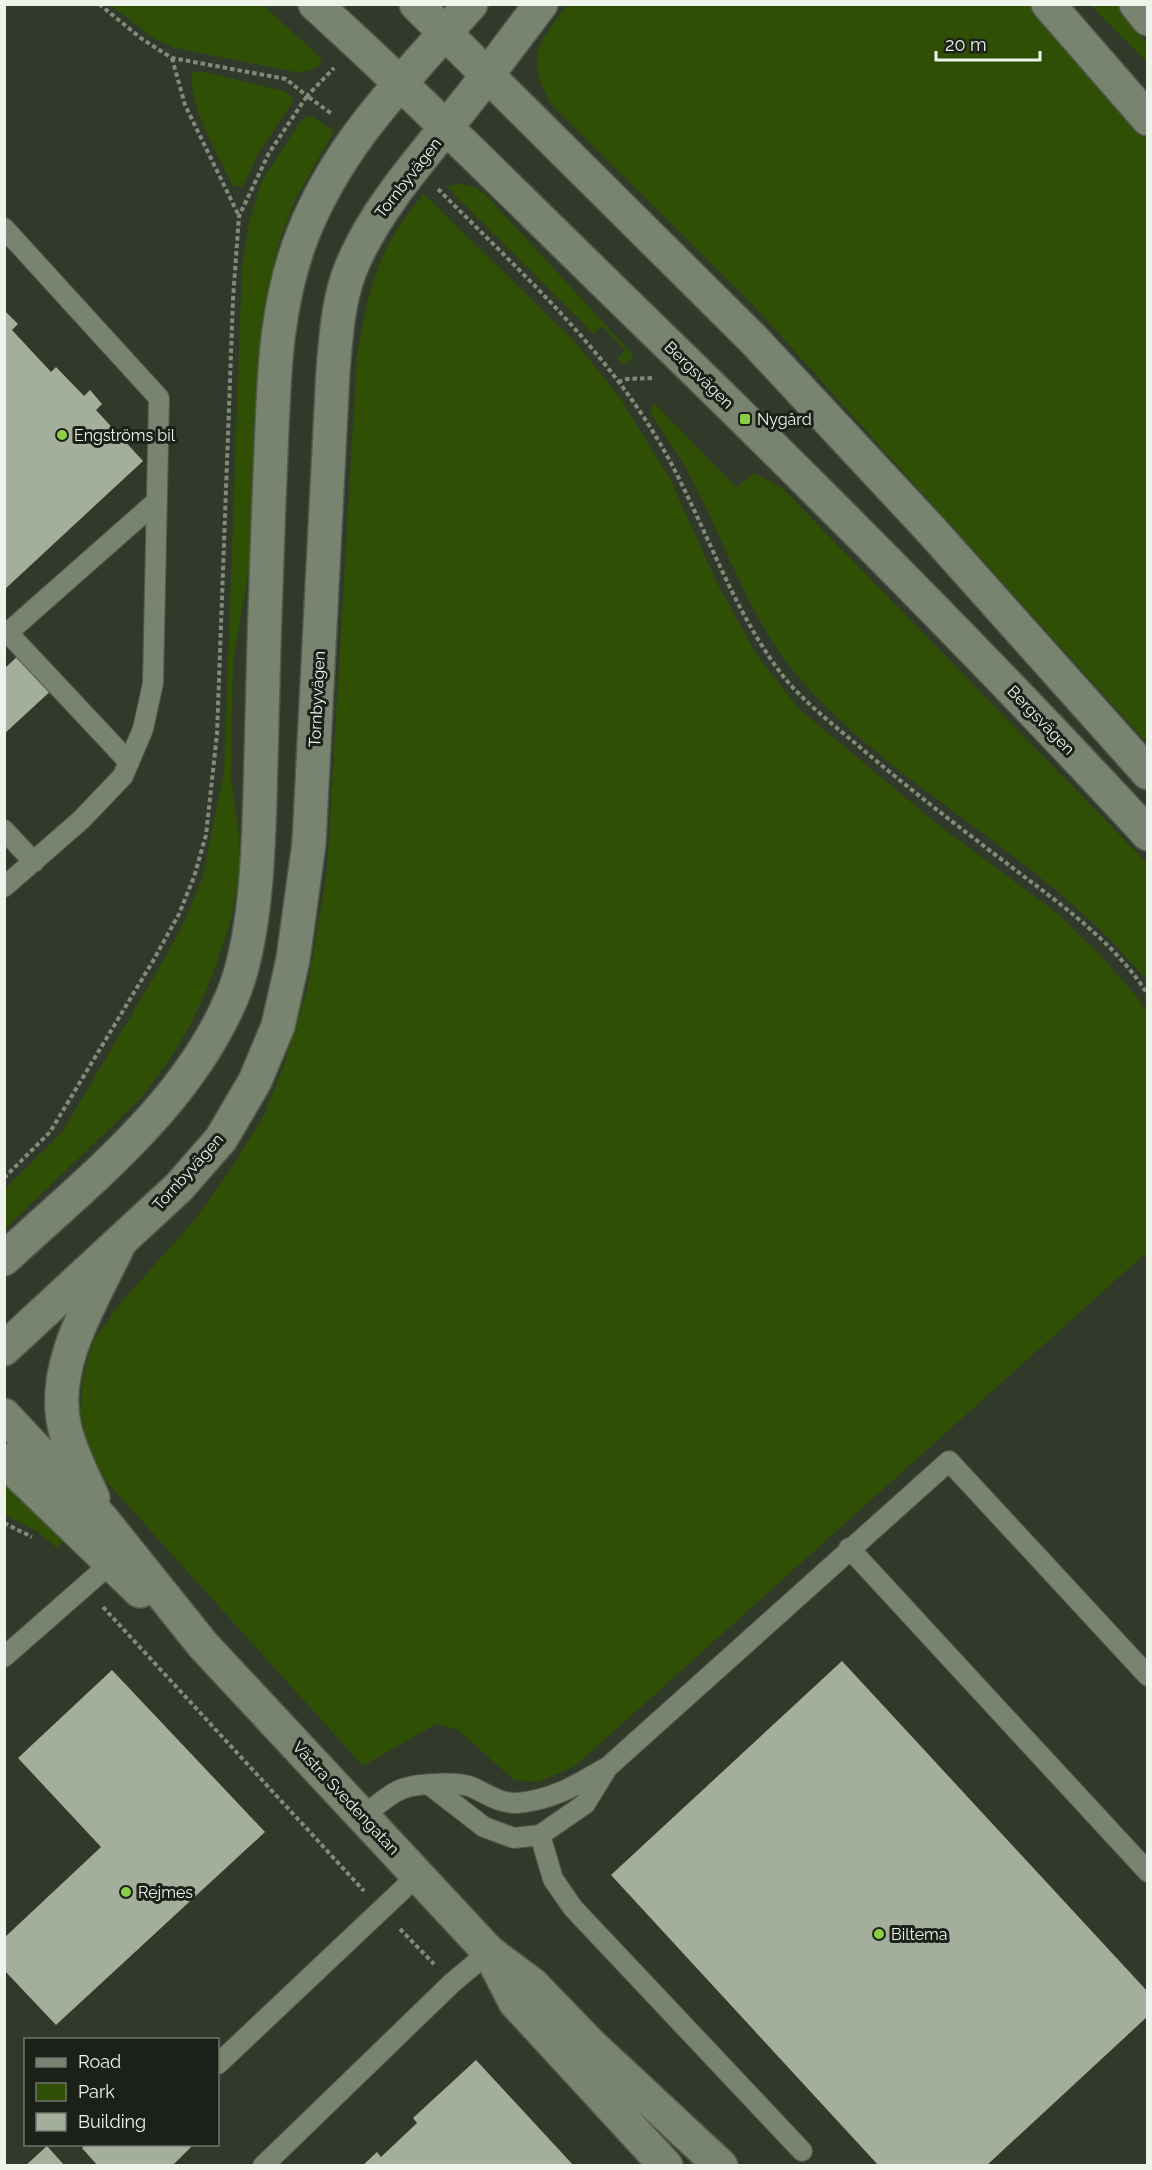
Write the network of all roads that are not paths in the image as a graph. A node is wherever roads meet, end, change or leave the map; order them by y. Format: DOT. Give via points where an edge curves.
graph roads {
  1 [pos="315,4"];
  2 [pos="416,4"];
  3 [pos="471,4"];
  4 [pos="541,4"];
  5 [pos="1048,4"];
  6 [pos="1136,4"];
  7 [pos="1148,19"];
  8 [pos="445,33"];
  9 [pos="489,74"];
  10 [pos="400,83"];
  11 [pos="1148,119"];
  12 [pos="447,129"];
  13 [pos="4,228"];
  14 [pos="157,501"];
  15 [pos="6,635"];
  16 [pos="129,762"];
  17 [pos="1148,773"];
  18 [pos="4,830"];
  19 [pos="1148,834"];
  20 [pos="34,862"];
  21 [pos="4,887"];
  22 [pos="120,1242"];
  23 [pos="4,1258"];
  24 [pos="4,1349"];
  25 [pos="4,1415"];
  26 [pos="4,1460"];
  27 [pos="102,1519"];
  28 [pos="849,1548"];
  29 [pos="118,1556"];
  30 [pos="4,1657"];
  31 [pos="1148,1676"];
  32 [pos="609,1766"];
  33 [pos="431,1786"];
  34 [pos="364,1815"];
  35 [pos="540,1835"];
  36 [pos="1148,1872"];
  37 [pos="417,1876"];
  38 [pos="489,1952"];
  39 [pos="219,2063"];
  40 [pos="802,2151"];
  41 [pos="263,2166"];
  42 [pos="666,2166"];
  43 [pos="722,2166"];
  1 -- 10 [label="main road, Bergsvägen"];
  2 -- 8 [label="main road"];
  3 -- 8 [label="main road"];
  4 -- 9 [label="main road, Tornbyvägen"];
  5 -- 11 [label="main road"];
  6 -- 7 [label="main road"];
  8 -- 9 [label="main road"];
  8 -- 10 [label="main road"];
  9 -- 12 [label="main road, Tornbyvägen"];
  9 -- 17 [label="main road" via="754,340 931,530"];
  10 -- 12 [label="main road, Bergsvägen"];
  10 -- 23 [label="main road" via="360,130 326,185 303,233 278,326 258,841 248,934 234,994 211,1040 177,1090 139,1135"];
  12 -- 19 [label="main road, Bergsvägen" via="770,444"];
  12 -- 22 [label="main road, Tornbyvägen" via="373,222 350,269 338,315 309,843 293,959 278,1026 255,1081 221,1139 179,1187"];
  13 -- 14 [label="lane" via="159,398"];
  14 -- 15 [label="lane"];
  14 -- 16 [label="lane" via="153,683 143,729"];
  15 -- 16 [label="lane"];
  16 -- 20 [label="lane" via="116,784"];
  18 -- 20 [label="lane"];
  20 -- 21 [label="lane"];
  22 -- 24 [label="main road, Tornbyvägen"];
  22 -- 27 [label="main road" via="63,1372 65,1428"];
  25 -- 27 [label="main road, Västra Svedengatan"];
  26 -- 29 [label="main road, Västra Svedengatan"];
  27 -- 29 [label="main road, Västra Svedengatan"];
  28 -- 31 [label="lane" via="949,1461"];
  28 -- 32 [label="lane"];
  28 -- 36 [label="lane"];
  29 -- 30 [label="lane"];
  29 -- 34 [label="main road, Västra Svedengatan"];
  32 -- 33 [label="lane" via="547,1799 513,1803 488,1797 472,1787 452,1783"];
  32 -- 35 [label="lane" via="585,1804"];
  33 -- 34 [label="lane" via="399,1789"];
  33 -- 35 [label="lane" via="484,1827 514,1838"];
  34 -- 37 [label="main road, Västra Svedengatan"];
  35 -- 40 [label="lane" via="553,1879 573,1908"];
  37 -- 38 [label="main road, Västra Svedengatan"];
  37 -- 39 [label="lane"];
  38 -- 41 [label="lane"];
  38 -- 42 [label="main road, Västra Svedengatan" via="515,2001"];
  38 -- 43 [label="main road, Västra Svedengatan" via="533,1985 590,2044"];
}
